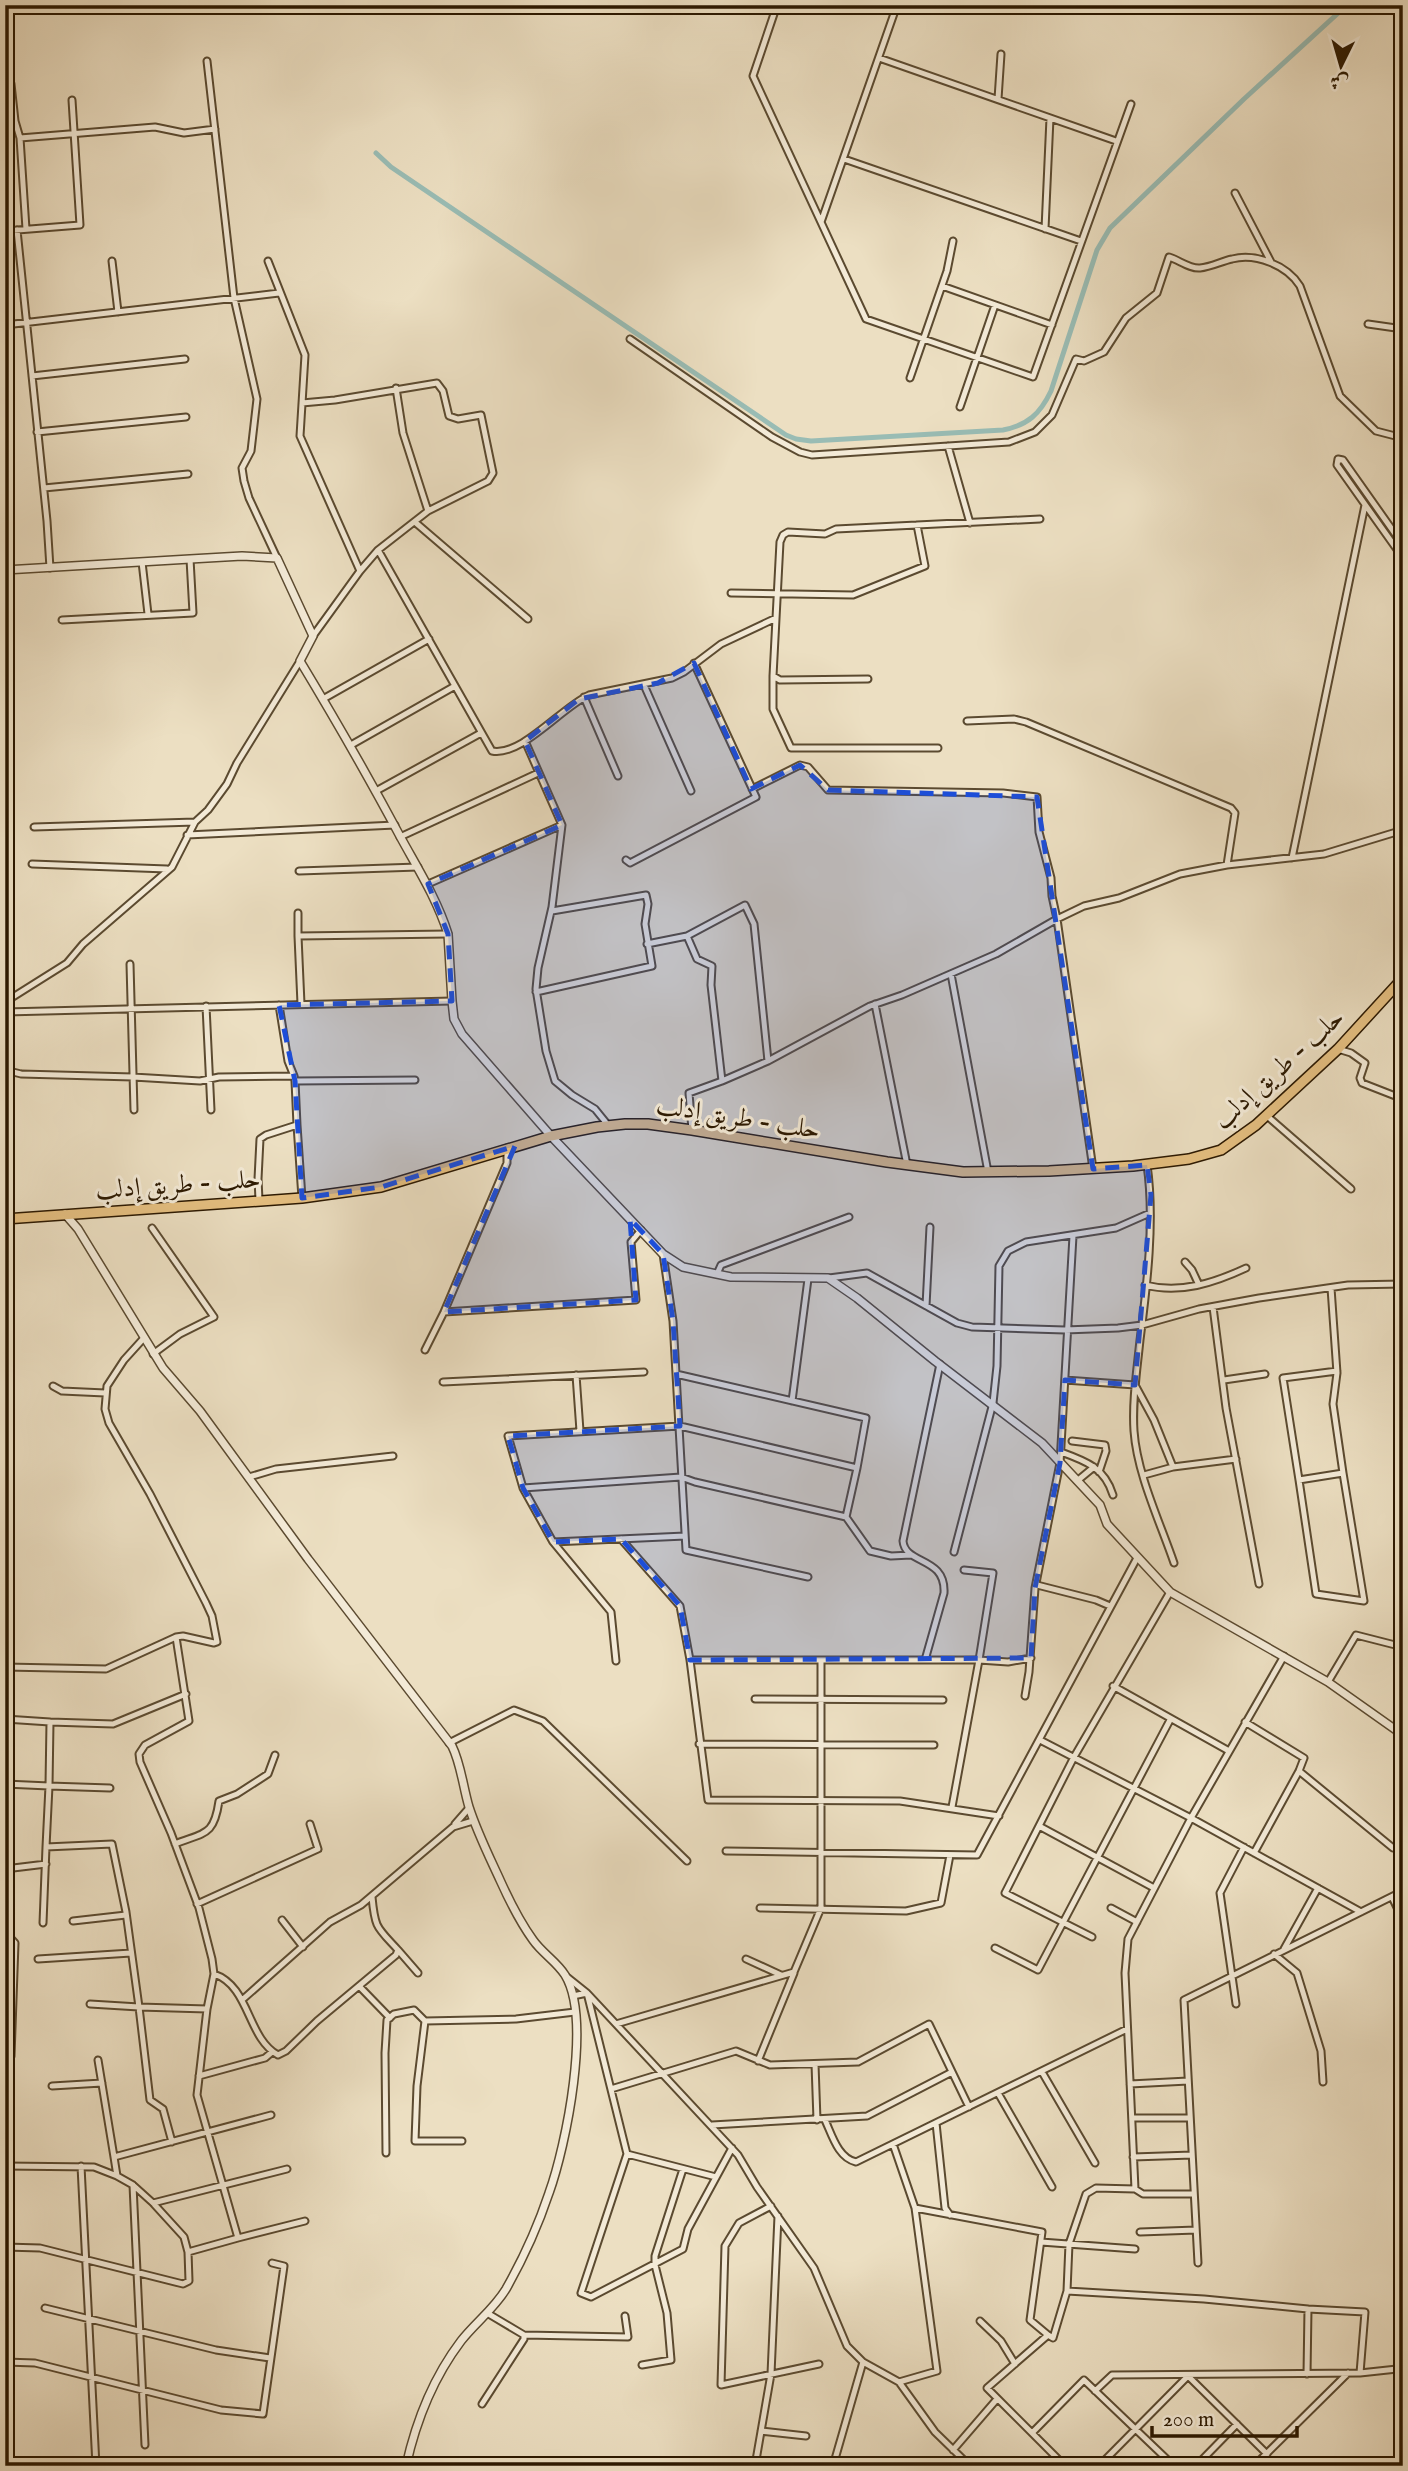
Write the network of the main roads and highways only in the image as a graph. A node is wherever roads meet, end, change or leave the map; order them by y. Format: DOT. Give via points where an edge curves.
graph roads {
  1 [pos="1403,978"];
  2 [pos="5,1219"];
  1 -- 2 [label="highway, حلب - طريق إدلب" via="1338,1049 1266,1115 1221,1150 1189,1159 1093,1169 963,1172 648,1124 608,1125 507,1148 381,1187 302,1198"];
}
